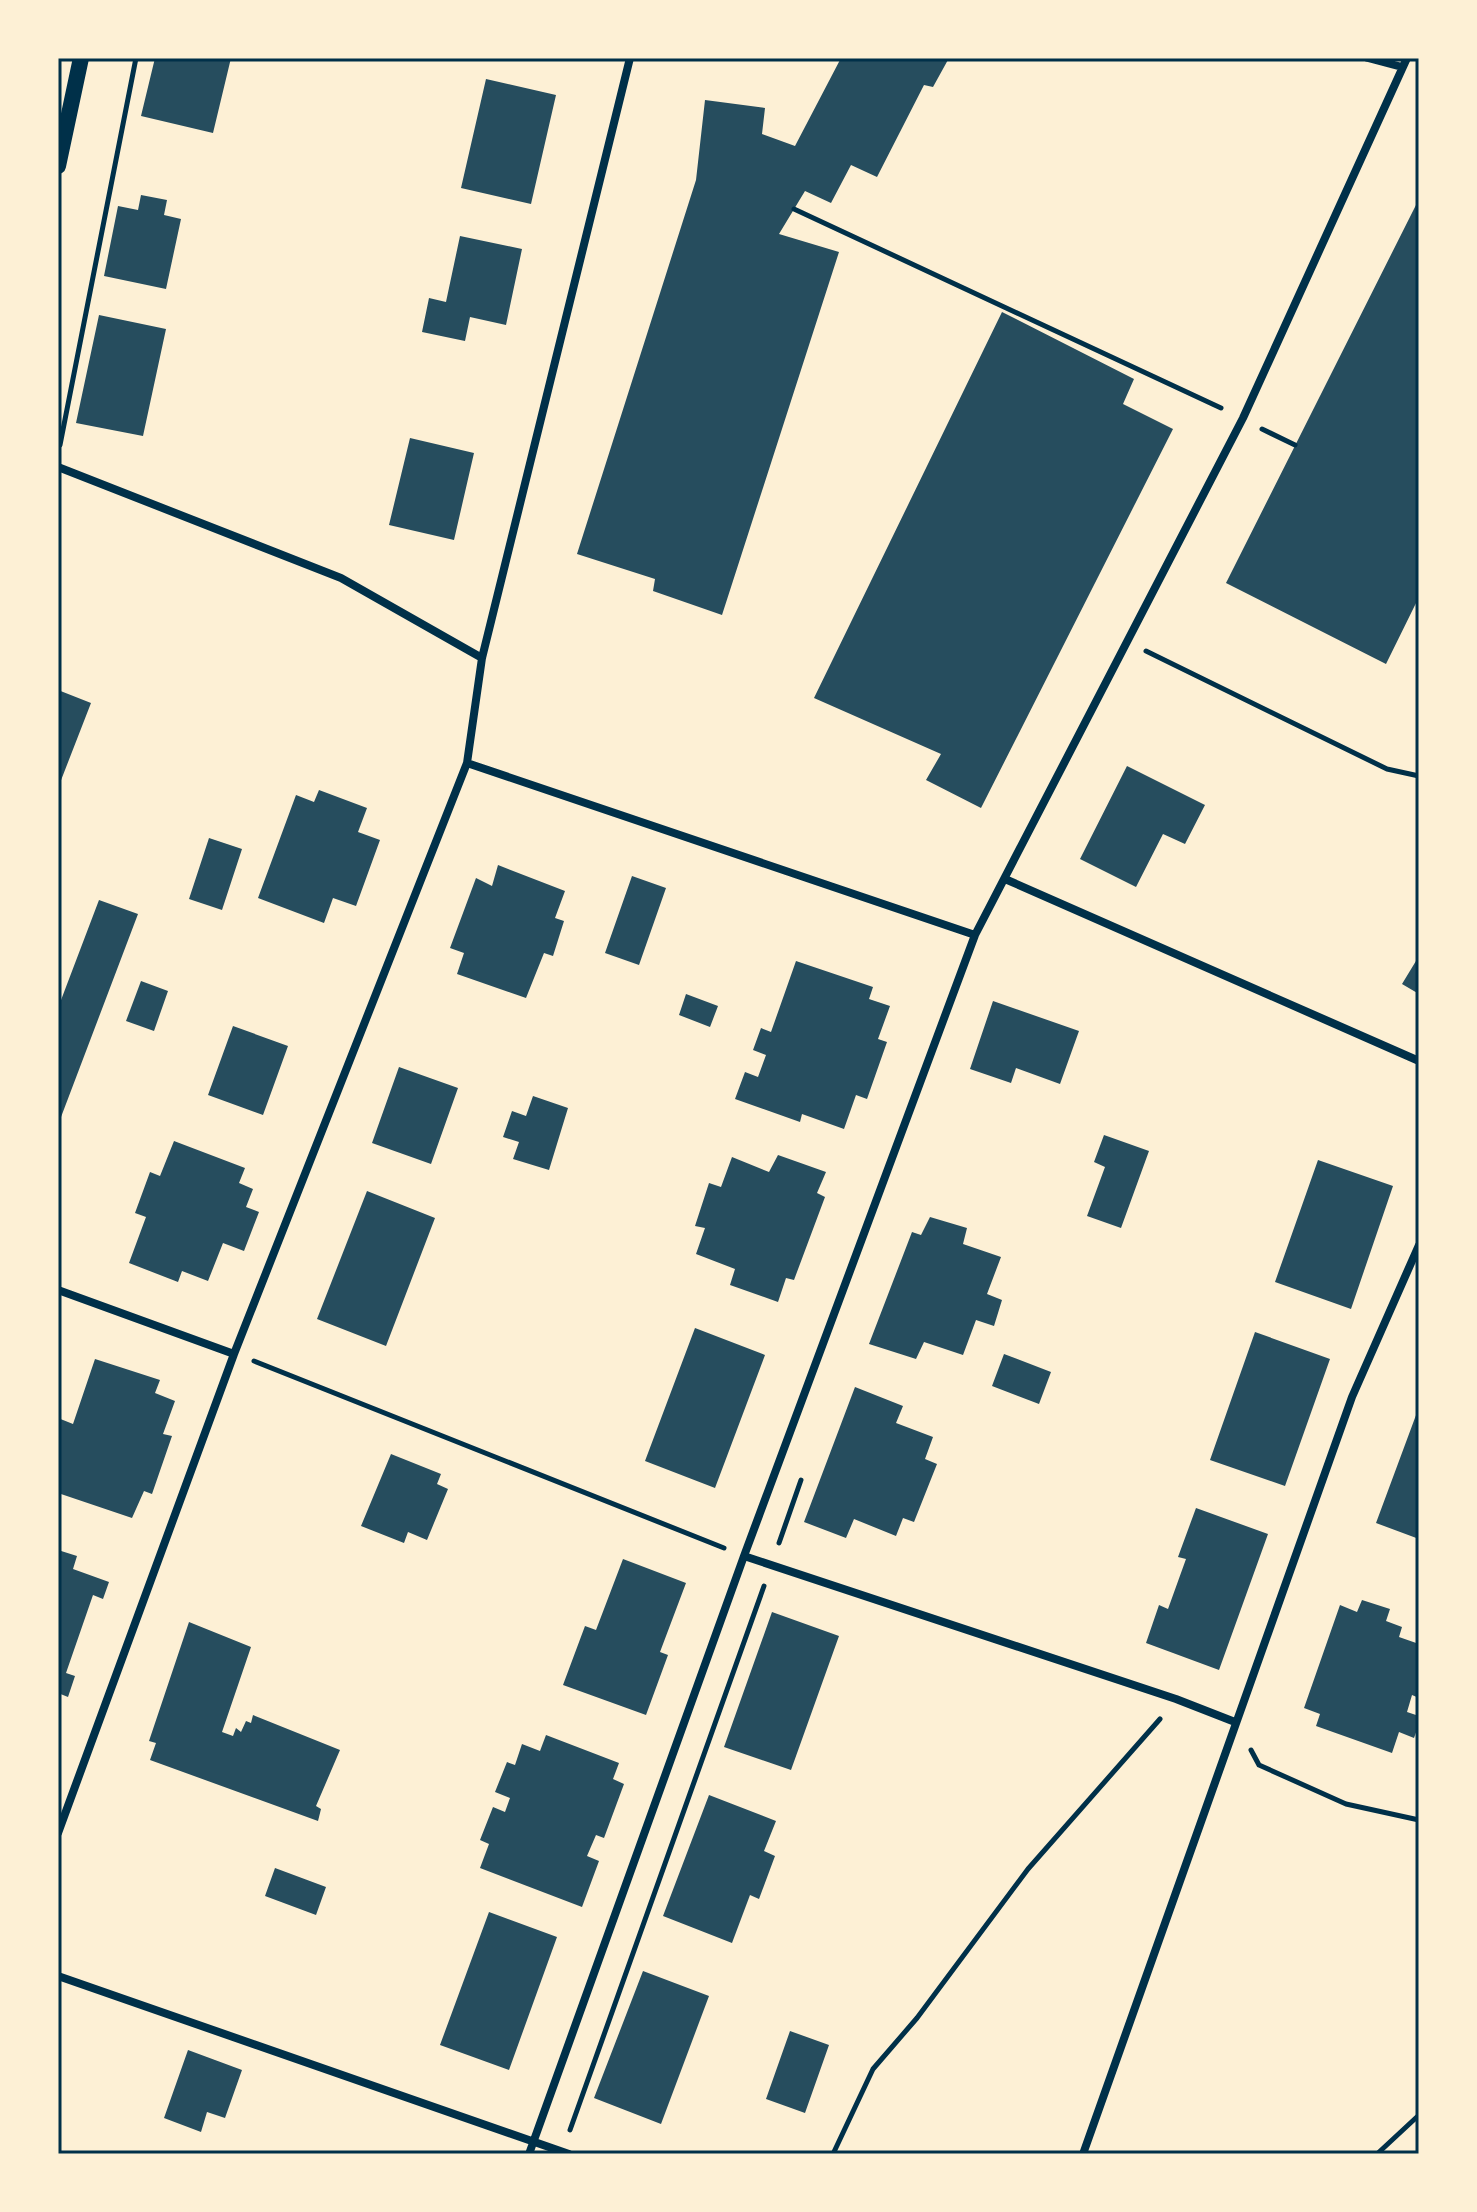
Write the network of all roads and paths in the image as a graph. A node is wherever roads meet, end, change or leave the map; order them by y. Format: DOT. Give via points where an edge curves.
graph roads {
  1 [pos="81,58"];
  2 [pos="136,58"];
  3 [pos="630,58"];
  4 [pos="1368,58"];
  5 [pos="1407,58"];
  6 [pos="1402,67"];
  7 [pos="58,166"];
  8 [pos="794,209"];
  9 [pos="1269,415"];
  10 [pos="1243,418"];
  11 [pos="1263,429"];
  12 [pos="1256,443"];
  13 [pos="1295,445"];
  14 [pos="58,453"];
  15 [pos="58,467"];
  16 [pos="1156,639"];
  17 [pos="1127,642"];
  18 [pos="1149,653"];
  19 [pos="482,658"];
  20 [pos="467,763"];
  21 [pos="1419,776"];
  22 [pos="1005,879"];
  23 [pos="975,935"];
  24 [pos="1419,1061"];
  25 [pos="1419,1245"];
  26 [pos="58,1290"];
  27 [pos="234,1354"];
  28 [pos="803,1475"];
  29 [pos="744,1556"];
  30 [pos="772,1564"];
  31 [pos="1176,1699"];
  32 [pos="1235,1722"];
  33 [pos="1274,1772"];
  34 [pos="1419,1820"];
  35 [pos="58,1833"];
  36 [pos="58,1976"];
  37 [pos="1419,2115"];
  38 [pos="534,2141"];
  39 [pos="566,2153"];
  40 [pos="529,2154"];
  41 [pos="833,2154"];
  42 [pos="1083,2154"];
  43 [pos="1377,2154"];
  1 -- 7 [label="main road"];
  2 -- 14 [label="path"];
  3 -- 19 [label="street"];
  4 -- 6 [label="street"];
  5 -- 6 [label="street"];
  6 -- 10 [label="street"];
  8 -- 10 [label="path"];
  9 -- 11 [label="path"];
  10 -- 11 [label="path"];
  10 -- 17 [label="street"];
  11 -- 12 [label="path"];
  11 -- 13 [label="path"];
  15 -- 19 [label="street" via="341,578"];
  16 -- 18 [label="path"];
  17 -- 18 [label="path"];
  17 -- 22 [label="street"];
  18 -- 21 [label="path" via="1387,769"];
  19 -- 20 [label="street"];
  20 -- 23 [label="street"];
  20 -- 27 [label="street"];
  22 -- 23 [label="street"];
  22 -- 24 [label="street"];
  23 -- 29 [label="street"];
  25 -- 32 [label="street" via="1352,1397"];
  26 -- 27 [label="street"];
  27 -- 29 [label="path"];
  27 -- 35 [label="street"];
  28 -- 30 [label="path"];
  29 -- 30 [label="street"];
  29 -- 38 [label="street"];
  30 -- 31 [label="street"];
  30 -- 39 [label="path"];
  31 -- 32 [label="street"];
  31 -- 41 [label="path" via="1028,1869 873,2069"];
  32 -- 42 [label="street"];
  33 -- 34 [label="path" via="1346,1804"];
  36 -- 38 [label="street"];
  37 -- 43 [label="path"];
  38 -- 39 [label="street"];
  38 -- 40 [label="street"];
}
